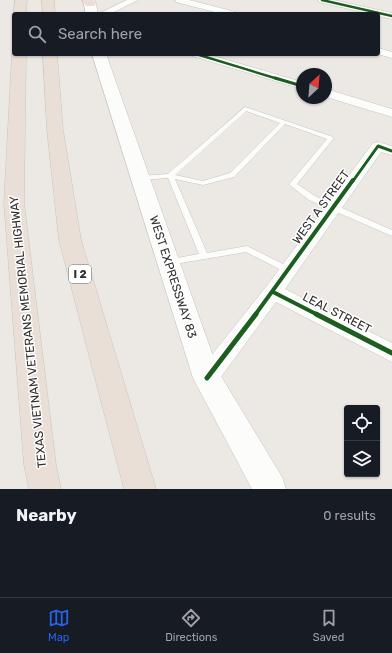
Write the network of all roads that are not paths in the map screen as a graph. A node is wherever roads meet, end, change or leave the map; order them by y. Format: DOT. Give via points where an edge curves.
graph roads {
  1 [pos="21,0"];
  2 [pos="48,0"];
  3 [pos="134,0"];
  4 [pos="179,0"];
  5 [pos="322,0"];
  6 [pos="20,12"];
  7 [pos="49,12"];
  8 [pos="107,12"];
  9 [pos="225,12"];
  10 [pos="374,12"];
  11 [pos="380,13"];
  12 [pos="392,16"];
  13 [pos="380,52"];
  14 [pos="392,55"];
  15 [pos="19,56"];
  16 [pos="50,56"];
  17 [pos="100,56"];
  18 [pos="203,56"];
  19 [pos="296,84"];
  20 [pos="332,95"];
  21 [pos="392,113"];
  22 [pos="284,122"];
  23 [pos="392,151"];
  24 [pos="170,176"];
  25 [pos="140,178"];
  26 [pos="333,208"];
  27 [pos="392,232"];
  28 [pos="204,256"];
  29 [pos="168,262"];
  30 [pos="288,270"];
  31 [pos="273,292"];
  32 [pos="392,353"];
  33 [pos="207,378"];
  34 [pos="45,489"];
  35 [pos="140,489"];
  36 [pos="270,489"];
  1 -- 6 [label="highway"];
  2 -- 7 [label="highway"];
  3 -- 8 [label="street"];
  4 -- 9 [label="street"];
  5 -- 10 [label="street"];
  11 -- 12 [label="street"];
  13 -- 14 [label="street"];
  15 -- 34 [label="highway, TEXAS VIETNAM VETERANS MEMORIAL HIGHWAY" via="14,203 40,465"];
  16 -- 35 [label="highway, I 2" via="55,130 70,240"];
  17 -- 25 [label="main road, WEST EXPRESSWAY 83"];
  18 -- 19 [label="street"];
  20 -- 21 [label="street"];
  22 -- 24 [label="lane" via="232,175 203,183"];
  22 -- 24 [label="lane" via="245,109"];
  22 -- 26 [label="lane" via="331,138 292,184"];
  23 -- 26 [label="street, WEST A STREET" via="378,146"];
  24 -- 25 [label="lane"];
  24 -- 28 [label="lane"];
  25 -- 29 [label="main road, WEST EXPRESSWAY 83"];
  26 -- 27 [label="lane"];
  26 -- 30 [label="street, WEST A STREET"];
  28 -- 29 [label="lane"];
  28 -- 30 [label="lane" via="247,248"];
  29 -- 33 [label="main road, WEST EXPRESSWAY 83"];
  30 -- 31 [label="street, WEST A STREET"];
  31 -- 32 [label="street, LEAL STREET"];
  31 -- 33 [label="street, WEST A STREET"];
  33 -- 36 [label="main road, WEST EXPRESSWAY 83"];
}
